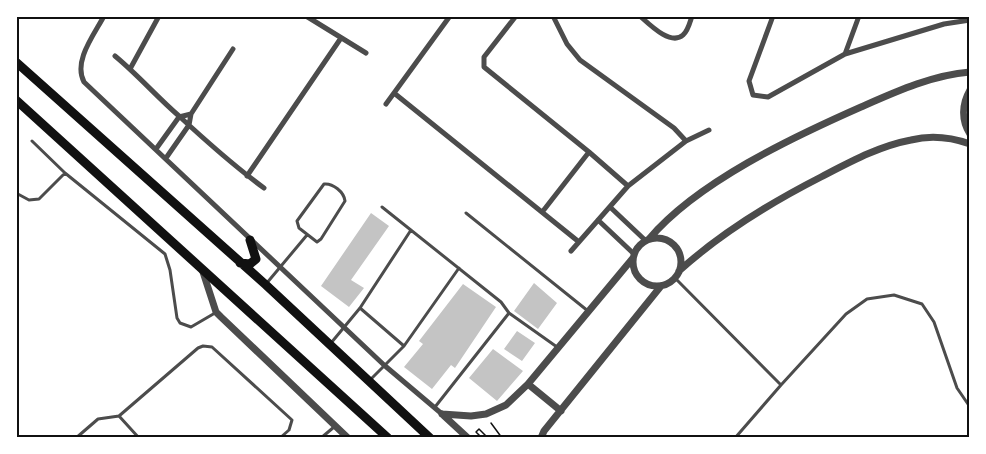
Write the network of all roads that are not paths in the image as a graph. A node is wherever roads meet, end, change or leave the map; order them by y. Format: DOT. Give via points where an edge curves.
graph roads {
  1 [pos="104,16"];
  2 [pos="159,16"];
  3 [pos="306,16"];
  4 [pos="450,16"];
  5 [pos="516,16"];
  6 [pos="553,16"];
  7 [pos="640,16"];
  8 [pos="692,16"];
  9 [pos="773,16"];
  10 [pos="859,16"];
  11 [pos="947,16"];
  12 [pos="969,20"];
  13 [pos="944,24"];
  14 [pos="341,38"];
  15 [pos="233,49"];
  16 [pos="366,53"];
  17 [pos="845,54"];
  18 [pos="115,57"];
  19 [pos="16,62"];
  20 [pos="130,69"];
  21 [pos="969,72"];
  22 [pos="969,90"];
  23 [pos="394,93"];
  24 [pos="16,100"];
  25 [pos="386,105"];
  26 [pos="191,114"];
  27 [pos="179,117"];
  28 [pos="189,125"];
  29 [pos="709,130"];
  30 [pos="969,134"];
  31 [pos="32,141"];
  32 [pos="686,141"];
  33 [pos="969,144"];
  34 [pos="156,149"];
  35 [pos="590,152"];
  36 [pos="166,158"];
  37 [pos="64,174"];
  38 [pos="247,176"];
  39 [pos="628,186"];
  40 [pos="264,188"];
  41 [pos="16,193"];
  42 [pos="382,207"];
  43 [pos="610,207"];
  44 [pos="543,211"];
  45 [pos="466,213"];
  46 [pos="598,220"];
  47 [pos="411,230"];
  48 [pos="307,235"];
  49 [pos="250,240"];
  50 [pos="647,240"];
  51 [pos="579,242"];
  52 [pos="571,251"];
  53 [pos="633,256"];
  54 [pos="240,263"];
  55 [pos="201,267"];
  56 [pos="280,268"];
  57 [pos="459,268"];
  58 [pos="677,274"];
  59 [pos="266,285"];
  60 [pos="661,286"];
  61 [pos="360,308"];
  62 [pos="588,311"];
  63 [pos="216,312"];
  64 [pos="509,313"];
  65 [pos="343,327"];
  66 [pos="330,345"];
  67 [pos="404,346"];
  68 [pos="559,348"];
  69 [pos="384,365"];
  70 [pos="369,380"];
  71 [pos="528,384"];
  72 [pos="781,385"];
  73 [pos="969,407"];
  74 [pos="434,409"];
  75 [pos="561,411"];
  76 [pos="442,414"];
  77 [pos="119,416"];
  78 [pos="335,425"];
  79 [pos="76,438"];
  80 [pos="139,438"];
  81 [pos="280,438"];
  82 [pos="321,438"];
  83 [pos="348,438"];
  84 [pos="388,438"];
  85 [pos="430,438"];
  86 [pos="468,438"];
  87 [pos="541,438"];
  88 [pos="735,438"];
  1 -- 34 [label="street" via="84,54 81,77"];
  2 -- 20 [label="street"];
  3 -- 14 [label="street"];
  4 -- 23 [label="street"];
  5 -- 35 [label="street" via="484,57 484,67"];
  6 -- 32 [label="street" via="580,60 674,128"];
  7 -- 8 [label="street" via="670,38 686,33"];
  9 -- 17 [label="street" via="749,81 753,95 768,97"];
  10 -- 17 [label="street"];
  11 -- 13 [label="street"];
  12 -- 13 [label="street"];
  13 -- 17 [label="street"];
  14 -- 16 [label="street"];
  14 -- 38 [label="street"];
  15 -- 26 [label="street"];
  18 -- 20 [label="street"];
  19 -- 54 [label="highway"];
  20 -- 27 [label="street"];
  21 -- 50 [label="street" via="915,85 785,143 690,201"];
  22 -- 30 [label="street" via="963,117"];
  23 -- 25 [label="street"];
  23 -- 44 [label="street"];
  24 -- 55 [label="highway"];
  26 -- 27 [label="street"];
  26 -- 28 [label="street"];
  27 -- 28 [label="street"];
  27 -- 34 [label="street"];
  28 -- 36 [label="street"];
  28 -- 38 [label="street"];
  29 -- 32 [label="street"];
  31 -- 37 [label="lane"];
  32 -- 39 [label="street"];
  33 -- 58 [label="street" via="936,137 912,139 847,163 751,215"];
  34 -- 36 [label="street"];
  35 -- 39 [label="street"];
  35 -- 44 [label="street"];
  36 -- 49 [label="street"];
  37 -- 41 [label="lane" via="39,199 29,200"];
  37 -- 63 [label="lane" via="165,254 180,323 191,327"];
  38 -- 40 [label="street"];
  39 -- 43 [label="street"];
  42 -- 47 [label="lane"];
  43 -- 46 [label="street"];
  43 -- 50 [label="street"];
  44 -- 51 [label="street"];
  45 -- 62 [label="lane"];
  46 -- 51 [label="street"];
  46 -- 53 [label="street"];
  47 -- 57 [label="lane"];
  47 -- 61 [label="lane"];
  48 -- 48 [label="lane" via="317,242 321,239 345,201 342,192 329,184 324,184 297,222"];
  48 -- 56 [label="lane"];
  49 -- 54 [label="highway" via="256,259 250,264"];
  49 -- 56 [label="street"];
  50 -- 53 [label="street"];
  50 -- 58 [label="street" via="664,239 677,249"];
  51 -- 52 [label="street"];
  53 -- 60 [label="street" via="639,279"];
  53 -- 62 [label="street"];
  54 -- 59 [label="highway"];
  55 -- 63 [label="street"];
  55 -- 84 [label="highway"];
  56 -- 59 [label="lane"];
  56 -- 65 [label="street"];
  57 -- 64 [label="lane"];
  57 -- 67 [label="lane"];
  58 -- 60 [label="street"];
  58 -- 72 [label="lane"];
  59 -- 66 [label="highway"];
  60 -- 75 [label="street"];
  61 -- 65 [label="lane"];
  61 -- 67 [label="lane"];
  62 -- 68 [label="street"];
  63 -- 78 [label="street"];
  64 -- 68 [label="lane"];
  64 -- 74 [label="lane"];
  65 -- 66 [label="lane"];
  65 -- 69 [label="street"];
  66 -- 70 [label="highway"];
  67 -- 69 [label="lane"];
  68 -- 71 [label="street"];
  69 -- 70 [label="lane"];
  69 -- 74 [label="street"];
  70 -- 85 [label="highway"];
  71 -- 75 [label="street"];
  71 -- 76 [label="street" via="506,405 486,414"];
  72 -- 73 [label="lane" via="846,314 867,299 894,295 922,304 934,322 957,388"];
  72 -- 88 [label="lane"];
  74 -- 76 [label="street"];
  75 -- 87 [label="street"];
  76 -- 86 [label="street"];
  77 -- 79 [label="lane" via="99,419"];
  77 -- 80 [label="lane"];
  77 -- 81 [label="lane" via="198,348 207,345 291,420 289,430"];
  78 -- 82 [label="lane"];
  78 -- 83 [label="street"];
}
